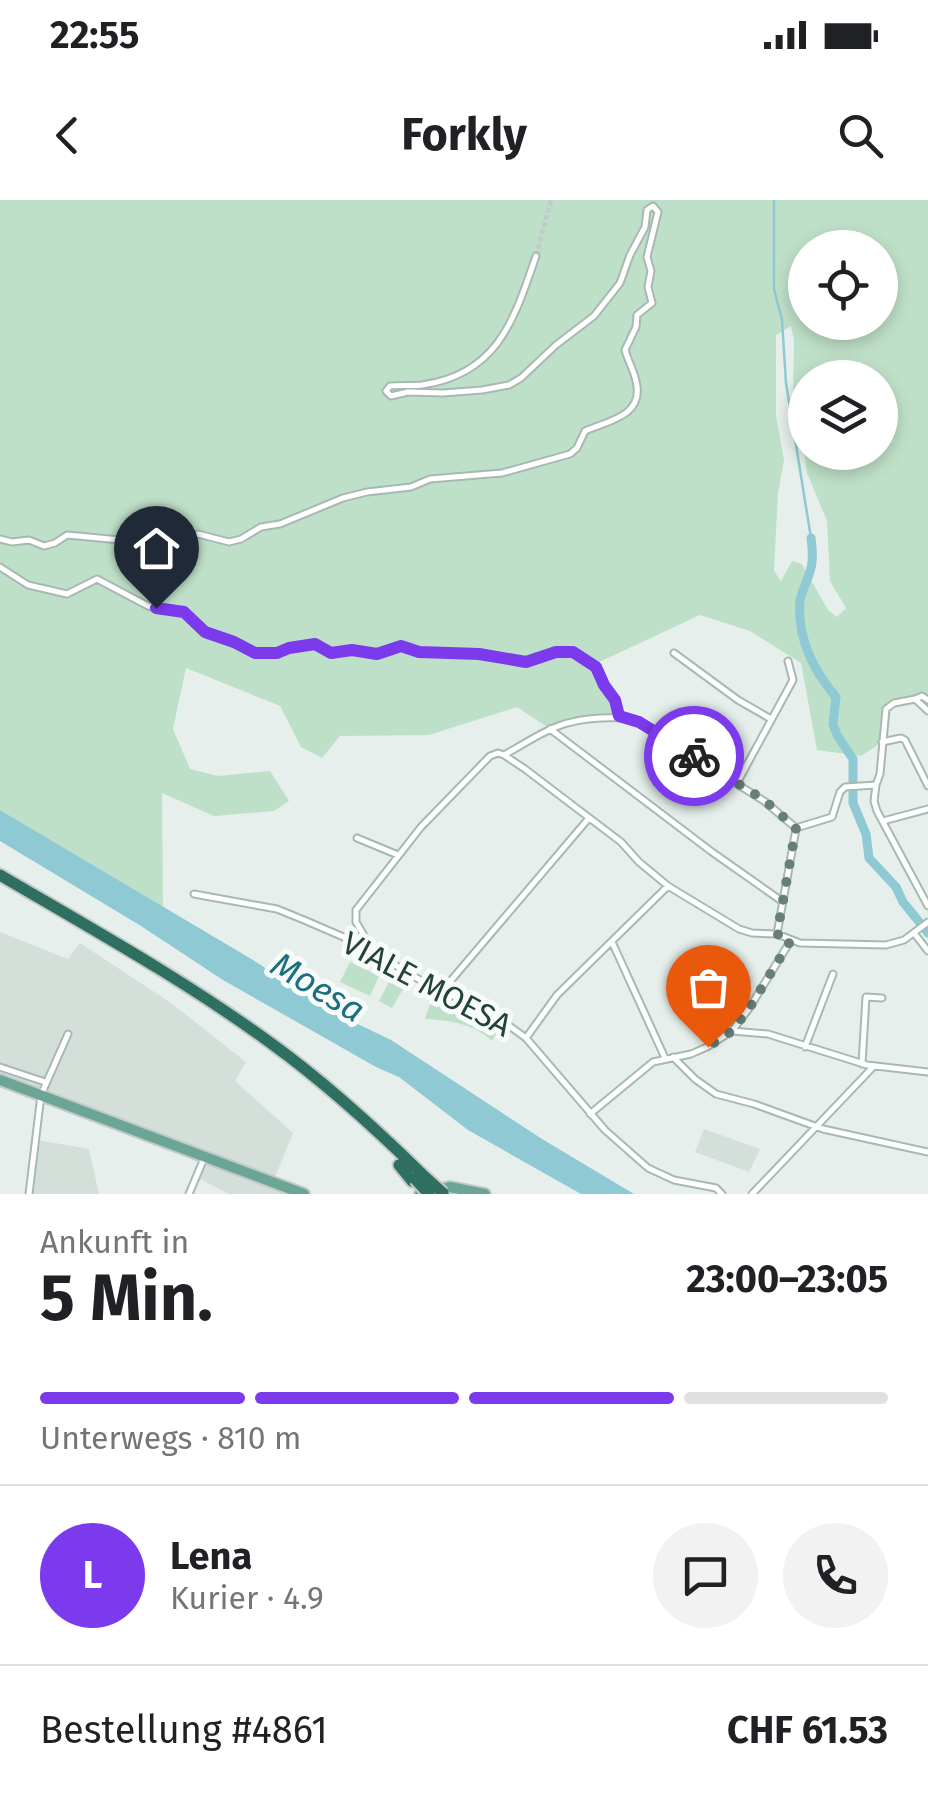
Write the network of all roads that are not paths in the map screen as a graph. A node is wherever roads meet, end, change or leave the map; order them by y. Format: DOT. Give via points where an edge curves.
graph roads {
  1 [pos="536,256"];
  2 [pos="0,539"];
  3 [pos="0,567"];
  4 [pos="674,653"];
  5 [pos="788,661"];
  6 [pos="915,699"];
  7 [pos="928,700"];
  8 [pos="928,711"];
  9 [pos="619,716"];
  10 [pos="771,719"];
  11 [pos="550,729"];
  12 [pos="882,742"];
  13 [pos="504,755"];
  14 [pos="737,784"];
  15 [pos="876,784"];
  16 [pos="928,786"];
  17 [pos="928,809"];
  18 [pos="588,818"];
  19 [pos="882,822"];
  20 [pos="796,828"];
  21 [pos="357,838"];
  22 [pos="398,855"];
  23 [pos="0,875"];
  24 [pos="0,884"];
  25 [pos="668,886"];
  26 [pos="194,894"];
  27 [pos="783,902"];
  28 [pos="928,906"];
  29 [pos="928,922"];
  30 [pos="916,932"];
  31 [pos="777,934"];
  32 [pos="612,941"];
  33 [pos="794,941"];
  34 [pos="362,945"];
  35 [pos="928,951"];
  36 [pos="833,974"];
  37 [pos="442,990"];
  38 [pos="882,998"];
  39 [pos="732,1031"];
  40 [pos="68,1034"];
  41 [pos="526,1038"];
  42 [pos="805,1047"];
  43 [pos="669,1057"];
  44 [pos="862,1064"];
  45 [pos="874,1066"];
  46 [pos="0,1068"];
  47 [pos="928,1072"];
  48 [pos="0,1080"];
  49 [pos="45,1083"];
  50 [pos="41,1095"];
  51 [pos="590,1114"];
  52 [pos="817,1126"];
  53 [pos="928,1152"];
  54 [pos="205,1156"];
  55 [pos="400,1159"];
  56 [pos="417,1177"];
  57 [pos="29,1194"];
  58 [pos="189,1194"];
  59 [pos="304,1194"];
  60 [pos="427,1194"];
  61 [pos="444,1194"];
  62 [pos="484,1194"];
  63 [pos="722,1194"];
  64 [pos="752,1194"];
  1 -- 2 [label="street" via="515,314 484,360 450,378 386,391 392,396 482,390 521,378 594,316 620,283 652,206 658,212 647,257 652,303 637,315 625,350 636,402 625,415 585,431 570,454 343,498 228,542 198,534 131,541 67,535 44,546"];
  3 -- 9 [label="street" via="28,585 67,594 96,579 148,606 184,612 205,632 255,653 315,644 331,653 377,654 401,646 526,662 573,652 596,667"];
  4 -- 10 [label="street"];
  5 -- 10 [label="street" via="793,680"];
  6 -- 7 [label="street"];
  6 -- 8 [label="street"];
  6 -- 12 [label="street" via="886,709"];
  9 -- 11 [label="street"];
  9 -- 14 [label="street" via="645,725"];
  10 -- 14 [label="street"];
  11 -- 13 [label="street"];
  11 -- 27 [label="street"];
  12 -- 15 [label="street"];
  12 -- 16 [label="street" via="905,740"];
  13 -- 18 [label="street"];
  13 -- 22 [label="street" via="490,756"];
  14 -- 20 [label="street"];
  15 -- 19 [label="street" via="874,804"];
  15 -- 20 [label="street" via="845,787 832,817"];
  17 -- 19 [label="street"];
  18 -- 25 [label="street"];
  18 -- 37 [label="street"];
  19 -- 28 [label="street"];
  20 -- 27 [label="street"];
  21 -- 22 [label="street"];
  22 -- 34 [label="street" via="356,910"];
  23 -- 55 [label="highway" via="252,1030 327,1087"];
  24 -- 55 [label="highway" via="262,1046"];
  25 -- 31 [label="street" via="738,929"];
  25 -- 32 [label="street"];
  26 -- 34 [label="street, VIALE MOESA" via="277,910"];
  27 -- 31 [label="street"];
  29 -- 30 [label="street"];
  30 -- 33 [label="street" via="886,945"];
  30 -- 35 [label="street"];
  31 -- 33 [label="street"];
  32 -- 41 [label="street"];
  32 -- 43 [label="street"];
  33 -- 39 [label="street"];
  34 -- 37 [label="street, VIALE MOESA"];
  36 -- 42 [label="street"];
  37 -- 41 [label="street, VIALE MOESA"];
  38 -- 44 [label="street" via="866,997"];
  39 -- 42 [label="street" via="760,1032"];
  39 -- 43 [label="street" via="708,1047"];
  40 -- 49 [label="street"];
  41 -- 51 [label="street, VIALE MOESA"];
  42 -- 44 [label="street"];
  43 -- 51 [label="street" via="648,1065"];
  43 -- 52 [label="street" via="716,1094"];
  44 -- 45 [label="street"];
  45 -- 47 [label="street"];
  45 -- 52 [label="street"];
  46 -- 49 [label="street"];
  48 -- 50 [label="main road"];
  49 -- 50 [label="street"];
  50 -- 54 [label="main road"];
  50 -- 57 [label="street"];
  51 -- 63 [label="street, VIALE MOESA" via="648,1168"];
  52 -- 53 [label="street"];
  52 -- 64 [label="street"];
  54 -- 58 [label="street"];
  54 -- 59 [label="main road"];
  55 -- 56 [label="highway"];
  56 -- 60 [label="highway, bridge"];
  56 -- 61 [label="highway, bridge"];
  60 -- 62 [label="main road" via="450,1187"];
}
